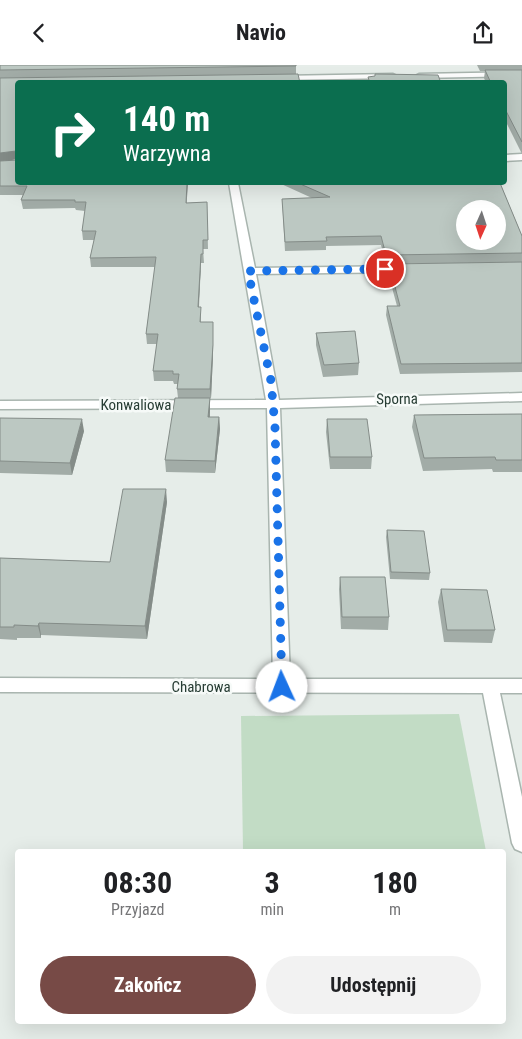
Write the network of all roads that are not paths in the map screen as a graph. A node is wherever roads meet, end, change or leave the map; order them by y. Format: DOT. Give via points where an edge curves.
graph roads {
  1 [pos="336,65"];
  2 [pos="522,74"];
  3 [pos="340,77"];
  4 [pos="270,78"];
  5 [pos="522,157"];
  6 [pos="507,158"];
  7 [pos="232,185"];
  8 [pos="424,268"];
  9 [pos="248,271"];
  10 [pos="522,397"];
  11 [pos="272,403"];
  12 [pos="0,405"];
  13 [pos="0,685"];
  14 [pos="490,686"];
  15 [pos="522,686"];
  16 [pos="282,687"];
  17 [pos="522,843"];
  1 -- 3 [label="street"];
  2 -- 3 [label="street"];
  3 -- 4 [label="street"];
  5 -- 6 [label="street"];
  7 -- 9 [label="street"];
  8 -- 9 [label="street"];
  9 -- 11 [label="street" via="271,381"];
  10 -- 11 [label="street, Sporna"];
  11 -- 12 [label="street, Konwaliowa"];
  11 -- 16 [label="street"];
  13 -- 16 [label="street, Chabrowa"];
  14 -- 15 [label="street, Chabrowa"];
  14 -- 16 [label="street, Chabrowa"];
  14 -- 17 [label="street"];
}
